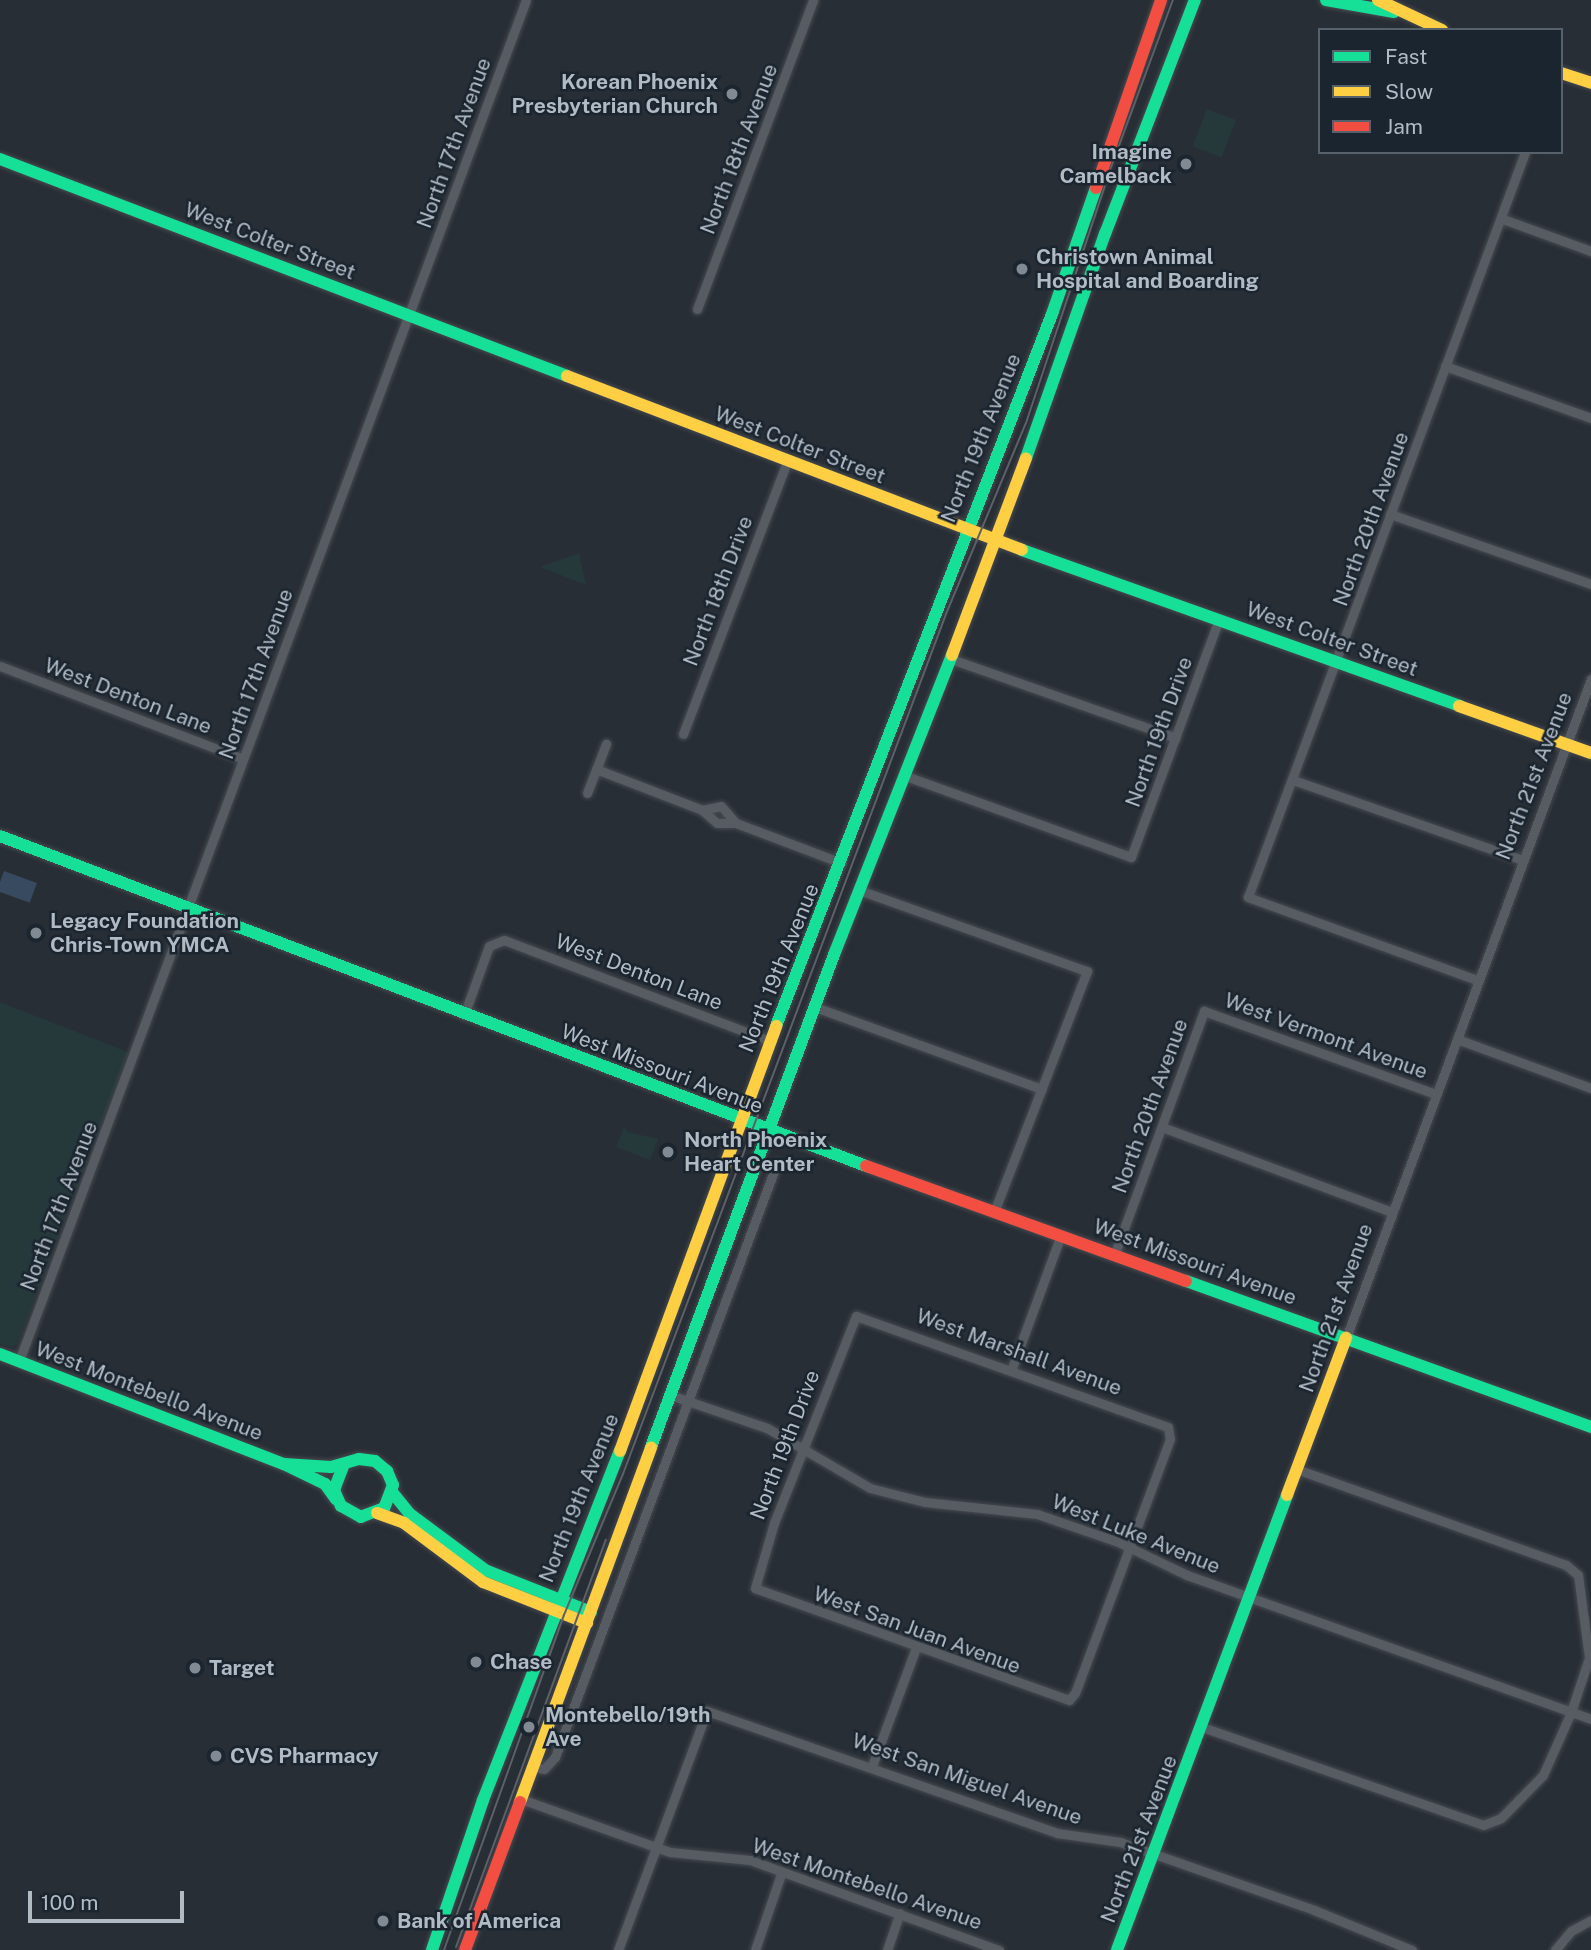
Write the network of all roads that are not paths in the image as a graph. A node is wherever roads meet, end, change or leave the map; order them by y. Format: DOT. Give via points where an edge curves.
graph roads {
  1 [pos="526,0"];
  2 [pos="813,0"];
  3 [pos="1161,0"];
  4 [pos="1195,0"];
  5 [pos="1326,0"];
  6 [pos="1378,0"];
  7 [pos="1395,12"];
  8 [pos="1438,28"];
  9 [pos="1563,74"];
  10 [pos="1591,83"];
  11 [pos="1524,154"];
  12 [pos="0,159"];
  13 [pos="1503,219"];
  14 [pos="1591,251"];
  15 [pos="697,309"];
  16 [pos="408,315"];
  17 [pos="1445,366"];
  18 [pos="1591,418"];
  19 [pos="787,461"];
  20 [pos="1390,514"];
  21 [pos="965,528"];
  22 [pos="997,540"];
  23 [pos="1591,584"];
  24 [pos="1219,619"];
  25 [pos="951,659"];
  26 [pos="1338,660"];
  27 [pos="0,666"];
  28 [pos="1591,679"];
  29 [pos="683,734"];
  30 [pos="1176,738"];
  31 [pos="606,744"];
  32 [pos="1565,745"];
  33 [pos="1591,753"];
  34 [pos="243,759"];
  35 [pos="596,769"];
  36 [pos="903,775"];
  37 [pos="1293,780"];
  38 [pos="587,793"];
  39 [pos="702,810"];
  40 [pos="736,823"];
  41 [pos="0,836"];
  42 [pos="1522,860"];
  43 [pos="842,863"];
  44 [pos="859,890"];
  45 [pos="190,907"];
  46 [pos="1477,980"];
  47 [pos="815,1007"];
  48 [pos="1204,1010"];
  49 [pos="464,1015"];
  50 [pos="1457,1039"];
  51 [pos="771,1041"];
  52 [pos="1591,1088"];
  53 [pos="1042,1089"];
  54 [pos="1436,1094"];
  55 [pos="740,1120"];
  56 [pos="1162,1127"];
  57 [pos="772,1131"];
  58 [pos="777,1163"];
  59 [pos="994,1212"];
  60 [pos="1392,1212"];
  61 [pos="1061,1235"];
  62 [pos="1115,1252"];
  63 [pos="856,1316"];
  64 [pos="1346,1338"];
  65 [pos="0,1354"];
  66 [pos="19,1361"];
  67 [pos="1012,1368"];
  68 [pos="670,1395"];
  69 [pos="689,1401"];
  70 [pos="1591,1427"];
  71 [pos="802,1450"];
  72 [pos="284,1464"];
  73 [pos="343,1467"];
  74 [pos="1296,1469"];
  75 [pos="393,1492"];
  76 [pos="336,1499"];
  77 [pos="377,1513"];
  78 [pos="1130,1548"];
  79 [pos="755,1588"];
  80 [pos="1248,1597"];
  81 [pos="556,1605"];
  82 [pos="589,1617"];
  83 [pos="916,1648"];
  84 [pos="1571,1712"];
  85 [pos="1591,1719"];
  86 [pos="1202,1727"];
  87 [pos="872,1766"];
  88 [pos="533,1767"];
  89 [pos="521,1798"];
  90 [pos="655,1847"];
  91 [pos="1152,1855"];
  92 [pos="782,1871"];
  93 [pos="900,1913"];
  94 [pos="1591,1920"];
  95 [pos="432,1950"];
  96 [pos="465,1950"];
  97 [pos="618,1950"];
  98 [pos="755,1950"];
  99 [pos="887,1950"];
  100 [pos="999,1950"];
  101 [pos="1118,1950"];
  102 [pos="1412,1950"];
  103 [pos="1555,1950"];
  1 -- 16 [label="street, North 17th Avenue"];
  2 -- 15 [label="street, North 18th Avenue"];
  3 -- 21 [label="street, North 19th Avenue" via="1052,314"];
  4 -- 22 [label="street" via="1105,234"];
  5 -- 7 [label="street"];
  6 -- 7 [label="street"];
  7 -- 8 [label="street"];
  9 -- 10 [label="street"];
  11 -- 13 [label="street, North 20th Avenue"];
  12 -- 16 [label="street, West Colter Street"];
  13 -- 14 [label="street"];
  13 -- 17 [label="street, North 20th Avenue"];
  16 -- 19 [label="street, West Colter Street"];
  16 -- 34 [label="street, North 17th Avenue"];
  17 -- 18 [label="street"];
  17 -- 20 [label="street, North 20th Avenue"];
  19 -- 21 [label="street, West Colter Street"];
  19 -- 29 [label="street, North 18th Drive"];
  20 -- 23 [label="street"];
  20 -- 26 [label="street, North 20th Avenue"];
  21 -- 22 [label="street, West Colter Street"];
  21 -- 43 [label="street, North 19th Avenue"];
  22 -- 24 [label="street, West Colter Street"];
  22 -- 25 [label="street"];
  24 -- 26 [label="street, West Colter Street"];
  24 -- 30 [label="street, North 19th Drive"];
  25 -- 30 [label="street"];
  25 -- 36 [label="street"];
  26 -- 32 [label="street, West Colter Street"];
  26 -- 37 [label="street, North 20th Avenue"];
  27 -- 34 [label="street, West Denton Lane"];
  28 -- 32 [label="street, North 21st Avenue"];
  30 -- 36 [label="street, North 19th Drive" via="1131,857"];
  31 -- 35 [label="street"];
  32 -- 33 [label="street, West Colter Street"];
  32 -- 42 [label="street, North 21st Avenue"];
  34 -- 45 [label="street, North 17th Avenue"];
  35 -- 38 [label="street"];
  35 -- 39 [label="street"];
  36 -- 44 [label="street"];
  37 -- 42 [label="street"];
  37 -- 46 [label="street, North 20th Avenue" via="1248,897"];
  39 -- 40 [label="street" via="717,823"];
  39 -- 40 [label="street" via="721,806"];
  40 -- 43 [label="street"];
  41 -- 45 [label="street, West Missouri Avenue"];
  42 -- 46 [label="street, North 21st Avenue"];
  43 -- 51 [label="street, North 19th Avenue"];
  44 -- 47 [label="street"];
  44 -- 53 [label="street" via="1087,971"];
  45 -- 49 [label="street, West Missouri Avenue"];
  45 -- 66 [label="street, North 17th Avenue"];
  46 -- 50 [label="street, North 21st Avenue"];
  47 -- 53 [label="street"];
  47 -- 57 [label="street"];
  48 -- 54 [label="street, West Vermont Avenue"];
  48 -- 56 [label="street, North 20th Avenue"];
  49 -- 51 [label="street, West Denton Lane" via="495,940"];
  49 -- 55 [label="street, West Missouri Avenue"];
  50 -- 52 [label="street"];
  50 -- 54 [label="street, North 21st Avenue"];
  51 -- 55 [label="street, North 19th Avenue"];
  53 -- 59 [label="street"];
  54 -- 60 [label="street, North 21st Avenue"];
  55 -- 57 [label="street, West Missouri Avenue"];
  55 -- 81 [label="street, North 19th Avenue" via="640,1400"];
  56 -- 60 [label="street"];
  56 -- 62 [label="street, North 20th Avenue"];
  57 -- 59 [label="street, West Missouri Avenue"];
  57 -- 68 [label="street"];
  58 -- 69 [label="street"];
  59 -- 61 [label="street, West Missouri Avenue"];
  60 -- 64 [label="street, North 21st Avenue"];
  61 -- 62 [label="street, West Missouri Avenue"];
  61 -- 67 [label="street"];
  62 -- 64 [label="street, West Missouri Avenue"];
  63 -- 67 [label="street, West Marshall Avenue"];
  63 -- 71 [label="street, North 19th Drive"];
  64 -- 70 [label="street, West Missouri Avenue"];
  64 -- 74 [label="street, North 21st Avenue"];
  65 -- 66 [label="street, West Montebello Avenue"];
  66 -- 72 [label="street, West Montebello Avenue"];
  67 -- 78 [label="street, West Marshall Avenue" via="1168,1427 1170,1439"];
  68 -- 69 [label="street, West Luke Avenue"];
  68 -- 82 [label="street"];
  69 -- 71 [label="street, West Luke Avenue" via="767,1428"];
  69 -- 88 [label="street" via="555,1757 544,1769"];
  71 -- 78 [label="street, West Luke Avenue" via="841,1475 891,1496 1037,1514"];
  71 -- 79 [label="street, North 19th Drive"];
  72 -- 73 [label="street, West Montebello Avenue"];
  72 -- 76 [label="street, West Montebello Avenue" via="325,1484"];
  73 -- 75 [label="street, West Montebello Avenue" via="367,1459 384,1467"];
  73 -- 76 [label="street" via="335,1482"];
  74 -- 80 [label="street, North 21st Avenue"];
  74 -- 84 [label="street" via="1566,1565 1578,1575 1589,1658"];
  75 -- 77 [label="street"];
  75 -- 81 [label="street" via="410,1514 485,1570"];
  76 -- 77 [label="street" via="353,1515"];
  77 -- 81 [label="street" via="404,1523 483,1582"];
  78 -- 80 [label="street, West Luke Avenue" via="1171,1569"];
  78 -- 83 [label="street, West San Juan Avenue" via="1069,1699"];
  79 -- 83 [label="street, West San Juan Avenue"];
  80 -- 84 [label="street, West Luke Avenue"];
  80 -- 86 [label="street, North 21st Avenue"];
  81 -- 82 [label="street"];
  81 -- 95 [label="street, North 19th Avenue"];
  82 -- 88 [label="street"];
  83 -- 87 [label="street"];
  84 -- 85 [label="street, West Luke Avenue"];
  84 -- 86 [label="street" via="1543,1775 1494,1822 1474,1824"];
  86 -- 91 [label="street, North 21st Avenue"];
  87 -- 90 [label="street, West San Miguel Avenue" via="707,1711"];
  87 -- 91 [label="street, West San Miguel Avenue" via="1057,1833 1119,1842"];
  88 -- 89 [label="street"];
  89 -- 90 [label="street, West Montebello Avenue"];
  89 -- 96 [label="street"];
  90 -- 92 [label="street, West Montebello Avenue" via="699,1858 750,1860"];
  90 -- 97 [label="street"];
  91 -- 101 [label="street, North 21st Avenue"];
  91 -- 102 [label="street, West San Miguel Avenue" via="1314,1910"];
  92 -- 93 [label="street, West Montebello Avenue"];
  92 -- 98 [label="street"];
  93 -- 99 [label="street"];
  93 -- 100 [label="street, West Montebello Avenue"];
  94 -- 103 [label="street" via="1571,1931"];
}
